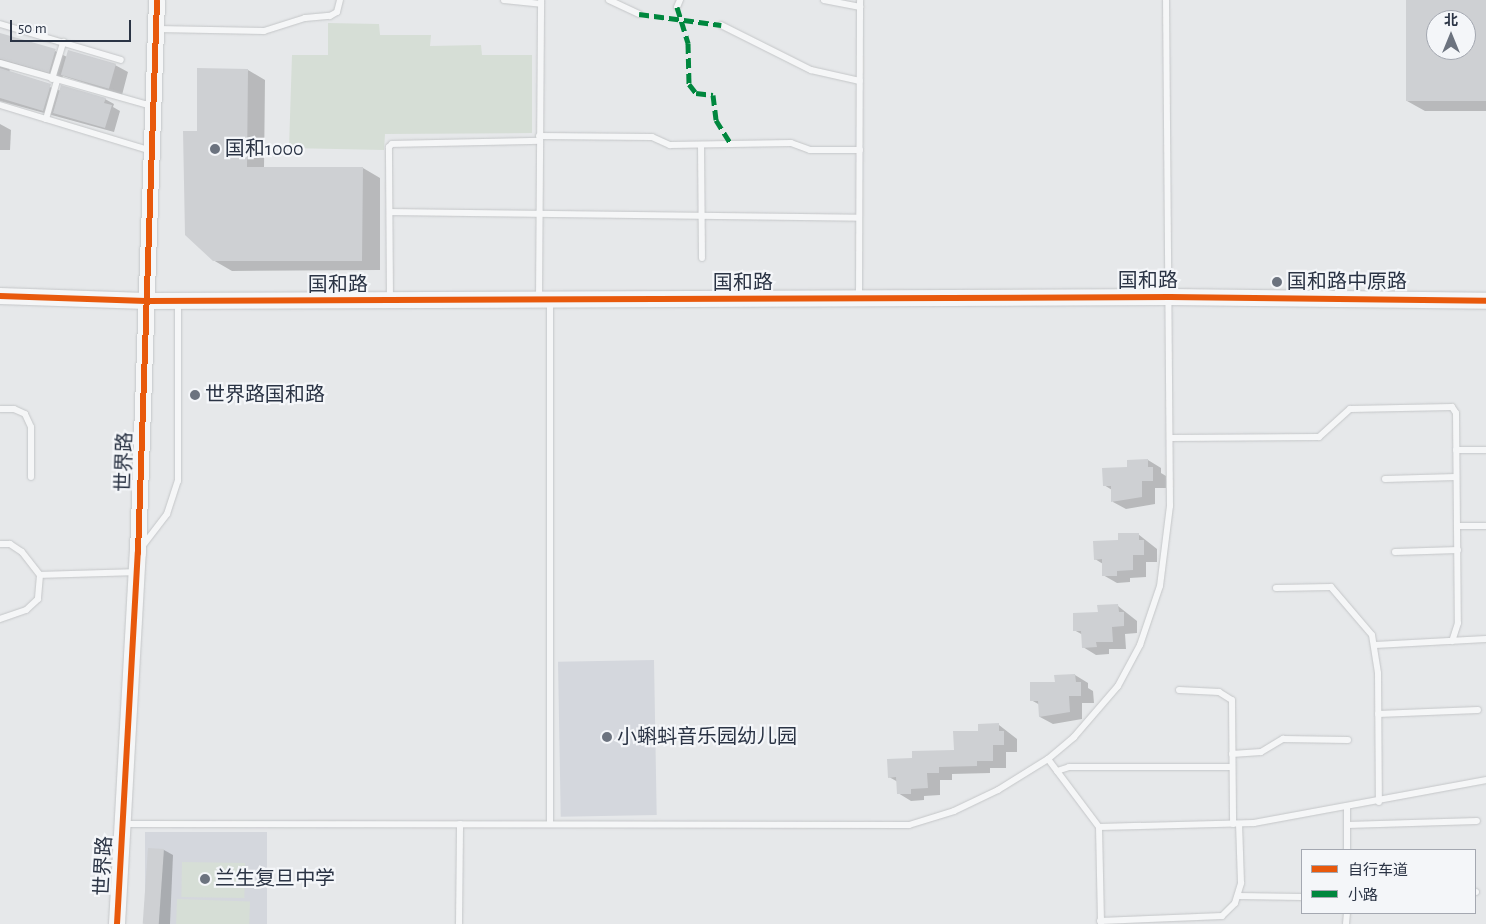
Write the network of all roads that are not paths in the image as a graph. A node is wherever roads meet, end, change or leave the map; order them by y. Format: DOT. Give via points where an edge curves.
graph roads {
  1 [pos="157,0"];
  2 [pos="340,0"];
  3 [pos="504,0"];
  4 [pos="609,0"];
  5 [pos="824,0"];
  6 [pos="1166,0"];
  7 [pos="541,2"];
  8 [pos="860,4"];
  9 [pos="639,14"];
  10 [pos="0,24"];
  11 [pos="721,25"];
  12 [pos="155,29"];
  13 [pos="63,42"];
  14 [pos="121,60"];
  15 [pos="0,64"];
  16 [pos="55,80"];
  17 [pos="860,81"];
  18 [pos="0,104"];
  19 [pos="152,106"];
  20 [pos="46,118"];
  21 [pos="539,139"];
  22 [pos="701,145"];
  23 [pos="860,150"];
  24 [pos="151,151"];
  25 [pos="390,212"];
  26 [pos="539,212"];
  27 [pos="701,216"];
  28 [pos="859,218"];
  29 [pos="702,258"];
  30 [pos="0,296"];
  31 [pos="1170,297"];
  32 [pos="859,298"];
  33 [pos="146,301"];
  34 [pos="178,301"];
  35 [pos="390,301"];
  36 [pos="545,301"];
  37 [pos="1486,301"];
  38 [pos="0,409"];
  39 [pos="1170,438"];
  40 [pos="1456,450"];
  41 [pos="1486,450"];
  42 [pos="31,477"];
  43 [pos="1456,477"];
  44 [pos="1384,479"];
  45 [pos="1458,526"];
  46 [pos="1486,526"];
  47 [pos="0,544"];
  48 [pos="1458,550"];
  49 [pos="1394,552"];
  50 [pos="138,553"];
  51 [pos="136,572"];
  52 [pos="40,575"];
  53 [pos="1276,588"];
  54 [pos="0,618"];
  55 [pos="1486,639"];
  56 [pos="1452,641"];
  57 [pos="1375,645"];
  58 [pos="1179,690"];
  59 [pos="1478,710"];
  60 [pos="1378,714"];
  61 [pos="1348,740"];
  62 [pos="1232,754"];
  63 [pos="1048,759"];
  64 [pos="1232,767"];
  65 [pos="1057,770"];
  66 [pos="1486,780"];
  67 [pos="1379,802"];
  68 [pos="1346,808"];
  69 [pos="1477,821"];
  70 [pos="550,823"];
  71 [pos="122,824"];
  72 [pos="460,824"];
  73 [pos="1236,824"];
  74 [pos="1346,825"];
  75 [pos="1099,827"];
  76 [pos="1346,849"];
  77 [pos="1238,896"];
  78 [pos="1301,897"];
  79 [pos="1100,923"];
  80 [pos="117,924"];
  81 [pos="459,924"];
  1 -- 12 [label="street, 世界路"];
  2 -- 12 [label="lane" via="337,12 330,16 305,18 264,31"];
  3 -- 7 [label="lane"];
  4 -- 9 [label="lane"];
  5 -- 8 [label="lane"];
  6 -- 31 [label="lane"];
  7 -- 21 [label="lane"];
  8 -- 17 [label="lane"];
  10 -- 13 [label="lane"];
  11 -- 17 [label="lane" via="811,70"];
  12 -- 19 [label="street, 世界路"];
  13 -- 14 [label="lane"];
  13 -- 16 [label="lane"];
  15 -- 16 [label="lane"];
  16 -- 19 [label="lane"];
  16 -- 20 [label="lane"];
  17 -- 23 [label="lane"];
  18 -- 20 [label="lane"];
  19 -- 24 [label="street, 世界路"];
  20 -- 24 [label="lane"];
  21 -- 22 [label="lane" via="652,137 670,145"];
  21 -- 25 [label="lane" via="392,144 389,147"];
  21 -- 26 [label="lane"];
  22 -- 23 [label="lane" via="791,143 810,150"];
  22 -- 27 [label="lane"];
  23 -- 28 [label="lane"];
  24 -- 33 [label="street, 世界路"];
  25 -- 26 [label="lane"];
  25 -- 35 [label="lane"];
  26 -- 27 [label="lane"];
  26 -- 36 [label="lane"];
  27 -- 28 [label="lane"];
  27 -- 29 [label="lane"];
  28 -- 32 [label="lane"];
  30 -- 33 [label="street, 国和路"];
  31 -- 32 [label="street, 国和路"];
  31 -- 37 [label="street, 国和路"];
  31 -- 39 [label="lane"];
  32 -- 36 [label="street, 国和路"];
  33 -- 34 [label="street, 国和路"];
  33 -- 50 [label="street, 世界路"];
  34 -- 35 [label="street, 国和路"];
  34 -- 50 [label="lane" via="178,481 175,499 167,514"];
  35 -- 36 [label="street, 国和路"];
  36 -- 70 [label="lane"];
  38 -- 42 [label="lane" via="14,409 26,414 31,427"];
  39 -- 40 [label="lane" via="1319,437 1350,409 1450,405 1456,413"];
  39 -- 63 [label="lane" via="1170,506 1160,586 1140,645 1118,686 1074,737"];
  40 -- 41 [label="lane"];
  40 -- 43 [label="lane"];
  43 -- 44 [label="lane"];
  43 -- 45 [label="lane"];
  45 -- 46 [label="lane"];
  45 -- 48 [label="lane"];
  47 -- 52 [label="lane" via="10,544 22,552"];
  48 -- 49 [label="lane"];
  48 -- 56 [label="lane" via="1458,623"];
  50 -- 51 [label="street, 世界路"];
  51 -- 52 [label="lane"];
  51 -- 71 [label="street, 世界路"];
  52 -- 54 [label="lane" via="38,599 26,610"];
  53 -- 57 [label="lane" via="1331,587 1367,628"];
  55 -- 56 [label="lane"];
  56 -- 57 [label="lane"];
  57 -- 60 [label="lane"];
  58 -- 62 [label="lane" via="1219,692 1229,696 1232,703"];
  59 -- 60 [label="lane"];
  60 -- 67 [label="lane"];
  61 -- 62 [label="lane" via="1283,739 1261,752"];
  62 -- 64 [label="lane"];
  63 -- 65 [label="lane"];
  63 -- 70 [label="lane" via="998,790 954,811 909,825"];
  64 -- 65 [label="lane" via="1069,766"];
  64 -- 73 [label="lane"];
  65 -- 75 [label="lane"];
  66 -- 67 [label="lane"];
  67 -- 68 [label="lane"];
  68 -- 73 [label="lane"];
  68 -- 74 [label="lane"];
  69 -- 74 [label="lane"];
  70 -- 72 [label="lane"];
  71 -- 72 [label="lane"];
  71 -- 80 [label="street, 世界路"];
  72 -- 81 [label="lane"];
  73 -- 75 [label="lane"];
  73 -- 77 [label="lane"];
  74 -- 76 [label="lane"];
  75 -- 79 [label="lane"];
  77 -- 78 [label="lane"];
  77 -- 79 [label="lane" via="1227,912 1218,918"];
}
